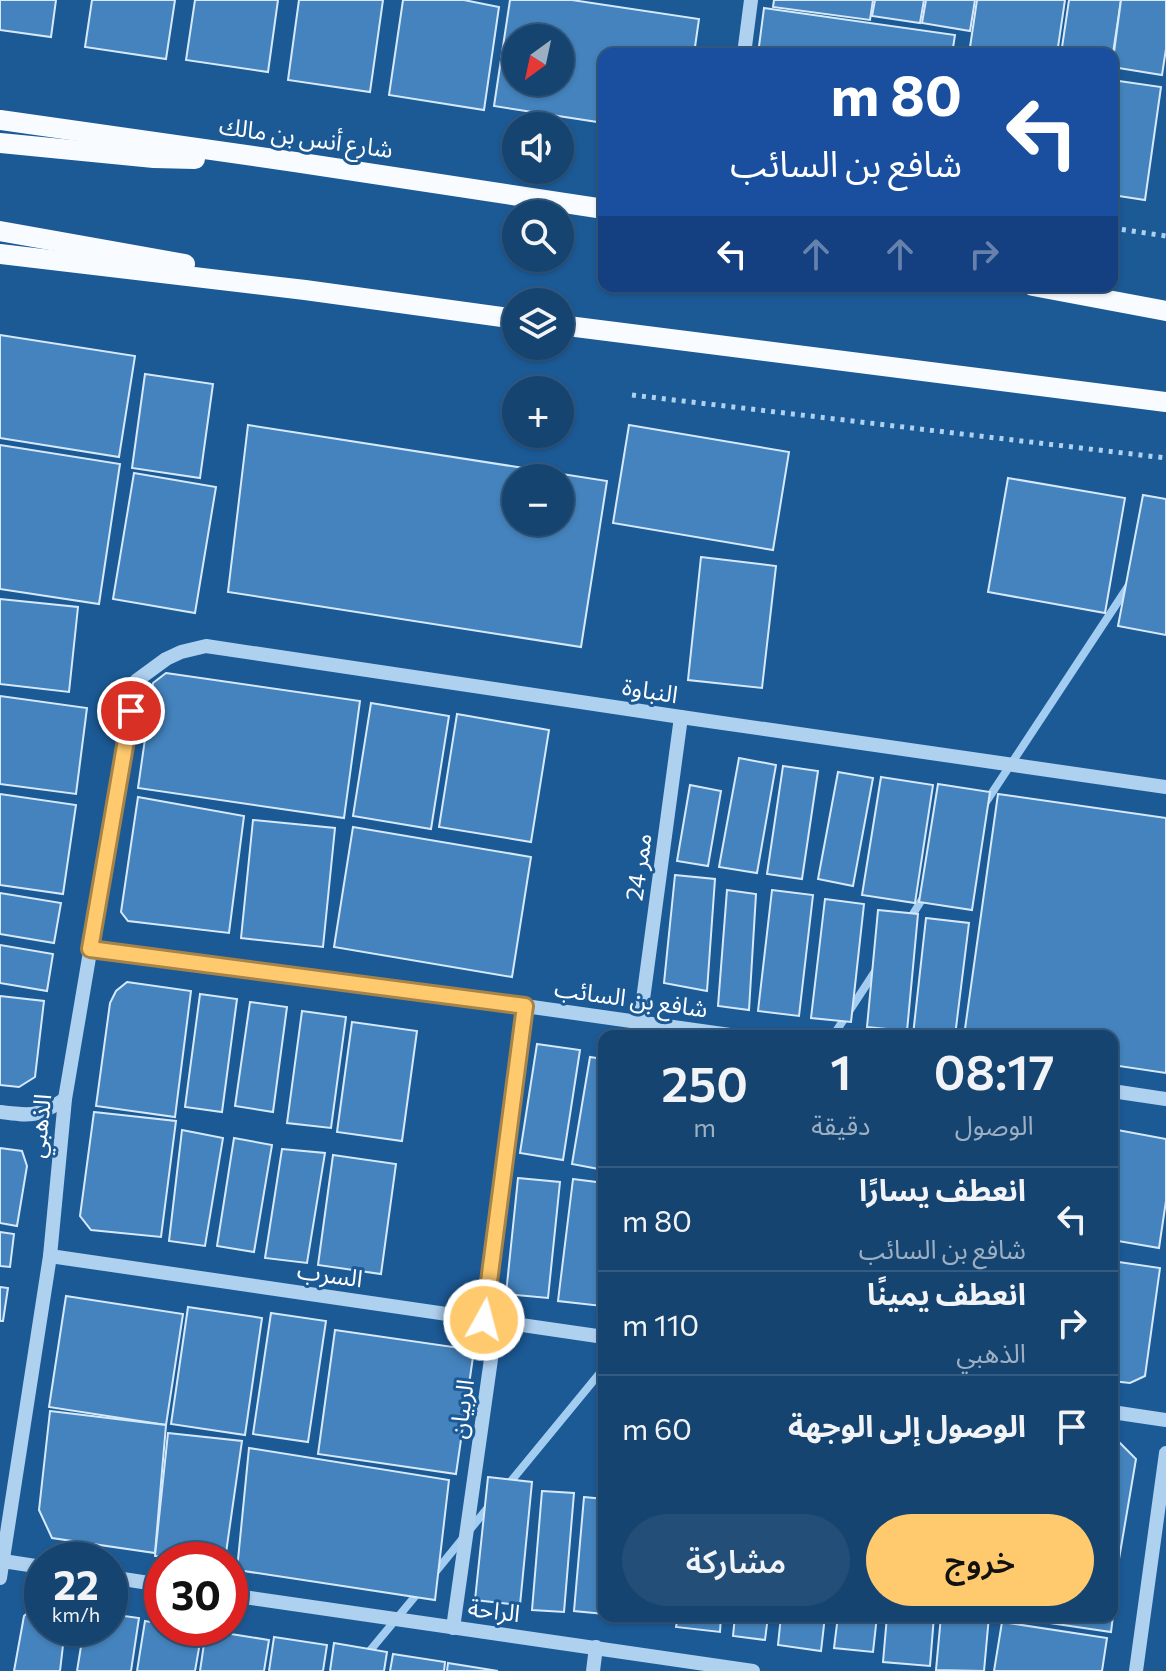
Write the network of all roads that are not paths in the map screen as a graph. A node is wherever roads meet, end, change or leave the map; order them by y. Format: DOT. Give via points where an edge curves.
graph roads {
  1 [pos="751,0"];
  2 [pos="745,48"];
  3 [pos="0,120"];
  4 [pos="0,143"];
  5 [pos="295,162"];
  6 [pos="598,208"];
  7 [pos="0,231"];
  8 [pos="0,254"];
  9 [pos="305,290"];
  10 [pos="1065,292"];
  11 [pos="1166,311"];
  12 [pos="502,317"];
  13 [pos="574,327"];
  14 [pos="1166,402"];
  15 [pos="136,681"];
  16 [pos="681,717"];
  17 [pos="1166,787"];
  18 [pos="90,949"];
  19 [pos="525,1006"];
  20 [pos="640,1022"];
  21 [pos="695,1030"];
  22 [pos="1118,1092"];
  23 [pos="65,1099"];
  24 [pos="1166,1099"];
  25 [pos="0,1112"];
  26 [pos="50,1256"];
  27 [pos="484,1320"];
  28 [pos="598,1336"];
  29 [pos="1118,1413"];
  30 [pos="1166,1420"];
  31 [pos="1166,1453"];
  32 [pos="3,1561"];
  33 [pos="24,1564"];
  34 [pos="0,1578"];
  35 [pos="248,1598"];
  36 [pos="453,1628"];
  37 [pos="596,1647"];
  38 [pos="593,1671"];
  39 [pos="753,1671"];
  40 [pos="1136,1671"];
  1 -- 2 [label="street"];
  3 -- 5 [label="main road, شارع أنس بن مالك"];
  4 -- 5 [label="main road" via="154,158"];
  5 -- 6 [label="main road, شارع أنس بن مالك"];
  7 -- 9 [label="main road"];
  8 -- 9 [label="main road"];
  9 -- 12 [label="main road"];
  10 -- 11 [label="main road"];
  13 -- 14 [label="main road"];
  15 -- 16 [label="street, النباوة" via="174,655 206,646"];
  15 -- 18 [label="street, الذهبي"];
  16 -- 17 [label="street, النباوة"];
  16 -- 20 [label="street, ممر 24"];
  18 -- 19 [label="street, شافع بن السائب"];
  18 -- 23 [label="street, الذهبي"];
  19 -- 20 [label="street, شافع بن السائب"];
  19 -- 27 [label="street, الربيان"];
  20 -- 21 [label="street, شافع بن السائب"];
  22 -- 24 [label="street"];
  23 -- 25 [label="street" via="30,1116"];
  23 -- 26 [label="street, الذهبي"];
  26 -- 27 [label="street, السرب"];
  26 -- 32 [label="street, الذهبي"];
  27 -- 28 [label="street, السرب"];
  27 -- 36 [label="street, الربيان" via="493,1345"];
  29 -- 30 [label="street"];
  31 -- 40 [label="street"];
  32 -- 33 [label="street"];
  32 -- 34 [label="street, الذهبي"];
  35 -- 36 [label="street, الراحة"];
  36 -- 37 [label="street, الراحة"];
  37 -- 38 [label="street"];
  37 -- 39 [label="street, الراحة"];
}
